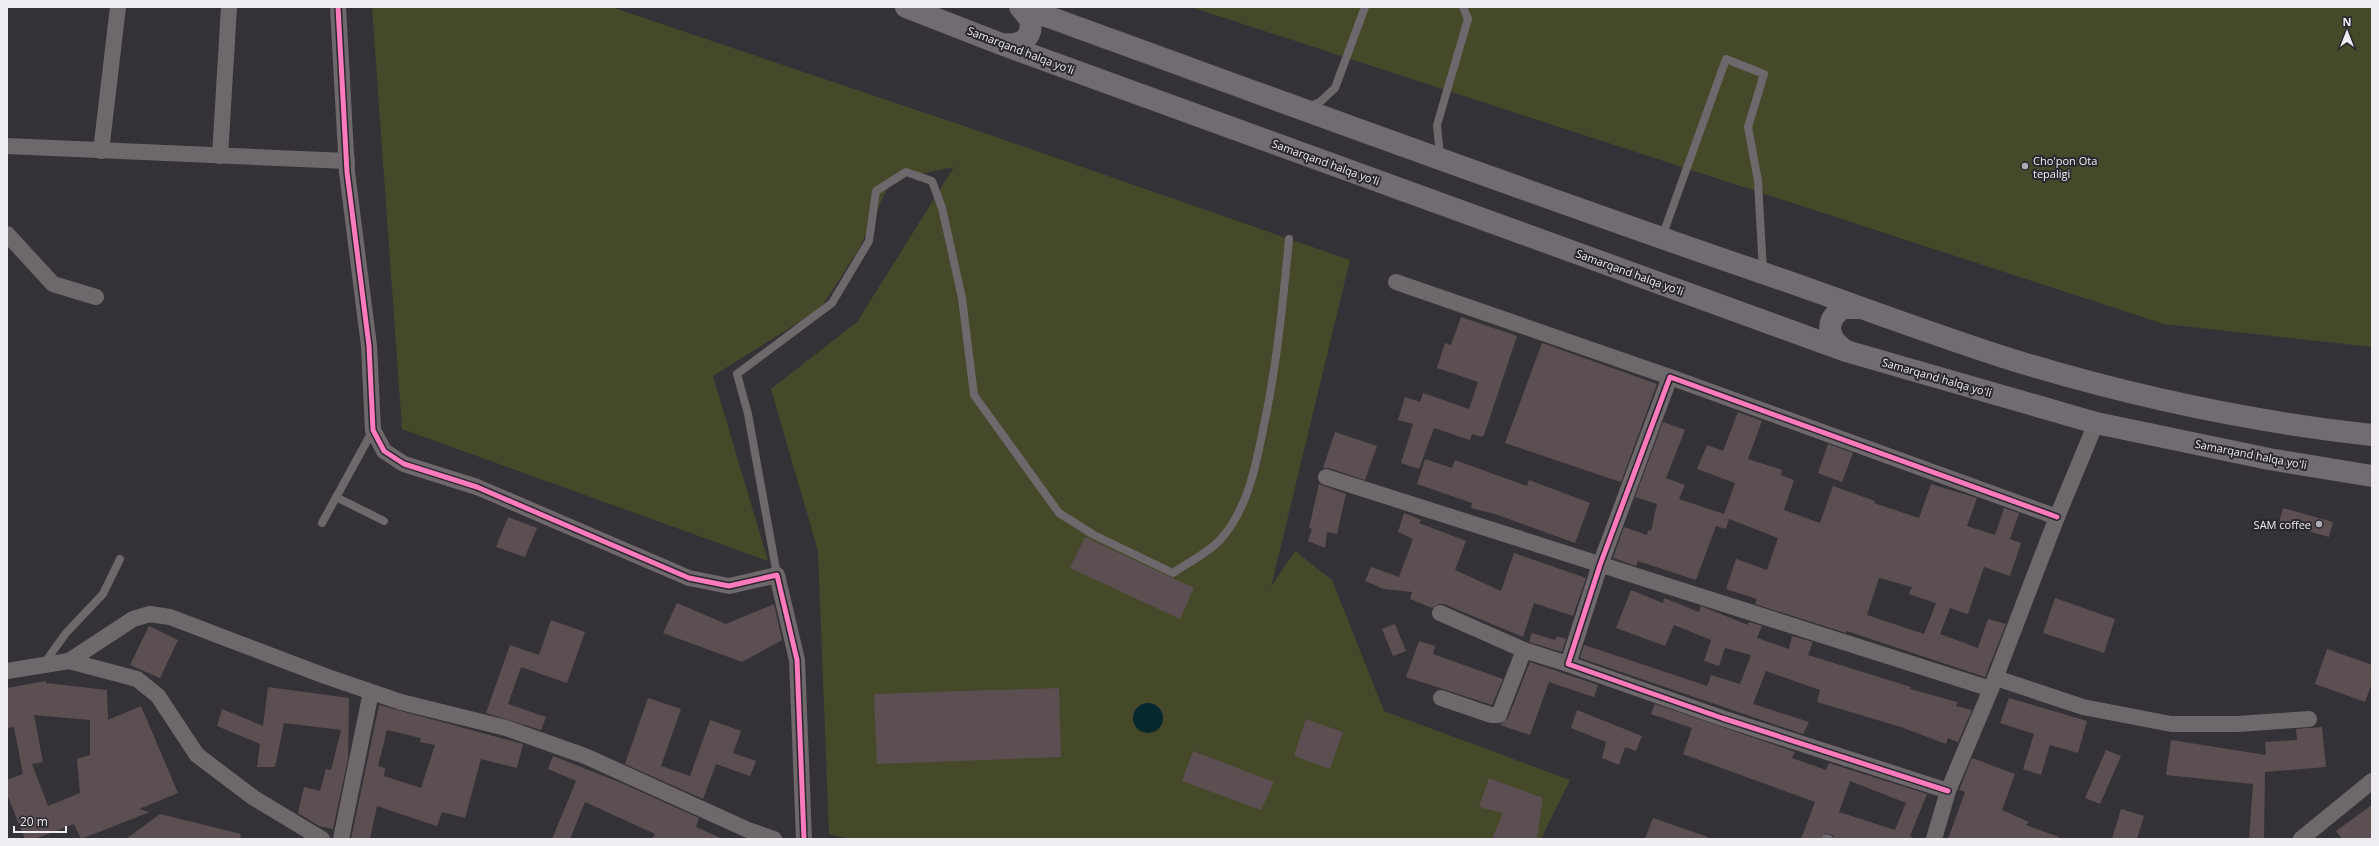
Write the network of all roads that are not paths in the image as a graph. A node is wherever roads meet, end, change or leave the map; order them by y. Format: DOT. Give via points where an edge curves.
graph roads {
  1 [pos="118,7"];
  2 [pos="229,7"];
  3 [pos="338,7"];
  4 [pos="906,7"];
  5 [pos="1020,7"];
  6 [pos="1365,7"];
  7 [pos="1463,7"];
  8 [pos="1001,44"];
  9 [pos="1302,109"];
  10 [pos="7,146"];
  11 [pos="101,151"];
  12 [pos="220,156"];
  13 [pos="1440,159"];
  14 [pos="347,161"];
  15 [pos="7,234"];
  16 [pos="1289,239"];
  17 [pos="1662,239"];
  18 [pos="1763,273"];
  19 [pos="1396,282"];
  20 [pos="96,298"];
  21 [pos="1864,309"];
  22 [pos="1846,351"];
  23 [pos="1670,377"];
  24 [pos="2096,423"];
  25 [pos="373,430"];
  26 [pos="2372,435"];
  27 [pos="2372,476"];
  28 [pos="1326,477"];
  29 [pos="336,497"];
  30 [pos="2057,516"];
  31 [pos="384,521"];
  32 [pos="322,523"];
  33 [pos="120,559"];
  34 [pos="1600,565"];
  35 [pos="777,575"];
  36 [pos="1440,613"];
  37 [pos="1524,650"];
  38 [pos="69,661"];
  39 [pos="1568,664"];
  40 [pos="42,666"];
  41 [pos="7,671"];
  42 [pos="1993,684"];
  43 [pos="371,692"];
  44 [pos="1441,698"];
  45 [pos="2309,719"];
  46 [pos="2372,781"];
  47 [pos="1948,791"];
  48 [pos="322,839"];
  49 [pos="341,839"];
  50 [pos="774,839"];
  51 [pos="804,839"];
  52 [pos="1934,839"];
  53 [pos="2301,839"];
  1 -- 11 [label="street"];
  2 -- 12 [label="street"];
  3 -- 14 [label="street"];
  4 -- 8 [label="highway, Samarqand halqa yoʻli"];
  5 -- 8 [label="highway" via="1030,18 1030,33 1026,40 1019,44"];
  5 -- 9 [label="highway"];
  6 -- 9 [label="lane" via="1334,88 1320,102"];
  7 -- 13 [label="lane" via="1468,19 1437,125"];
  8 -- 22 [label="highway, Samarqand halqa yoʻli"];
  9 -- 13 [label="highway"];
  10 -- 11 [label="street"];
  11 -- 12 [label="street"];
  12 -- 14 [label="street"];
  13 -- 17 [label="highway"];
  14 -- 25 [label="street" via="369,346"];
  15 -- 20 [label="street" via="53,284"];
  16 -- 35 [label="lane" via="1273,386 1257,460 1242,508 1220,540 1172,573 1094,535 1059,513 974,395 962,298 942,208 932,181 906,172 876,191 869,241 832,303 738,374 748,414"];
  17 -- 18 [label="highway"];
  17 -- 18 [label="lane" via="1726,59 1764,74 1748,126 1758,181"];
  18 -- 21 [label="highway"];
  19 -- 23 [label="street"];
  21 -- 22 [label="highway" via="1843,308 1830,320 1832,338"];
  21 -- 26 [label="highway" via="2015,360 2090,382 2310,428"];
  22 -- 24 [label="highway, Samarqand halqa yoʻli"];
  23 -- 30 [label="street"];
  23 -- 34 [label="street"];
  24 -- 27 [label="highway, Samarqand halqa yoʻli" via="2269,459"];
  24 -- 30 [label="street"];
  25 -- 29 [label="lane"];
  25 -- 35 [label="street" via="384,451 404,464 477,487 689,578 729,586"];
  28 -- 34 [label="street"];
  29 -- 31 [label="lane"];
  29 -- 32 [label="lane"];
  30 -- 42 [label="street"];
  33 -- 40 [label="lane" via="103,594 66,633"];
  34 -- 39 [label="street"];
  34 -- 42 [label="street"];
  35 -- 51 [label="street" via="797,660"];
  36 -- 37 [label="street"];
  37 -- 39 [label="street"];
  37 -- 44 [label="street" via="1499,715 1491,715"];
  38 -- 40 [label="street"];
  38 -- 43 [label="street" via="133,619 150,614 170,617"];
  38 -- 48 [label="street" via="137,679 158,696 197,755 254,798"];
  39 -- 47 [label="street" via="1722,718"];
  40 -- 41 [label="street"];
  42 -- 45 [label="street" via="2082,707 2171,724 2237,724"];
  42 -- 47 [label="street"];
  43 -- 49 [label="street"];
  43 -- 50 [label="street" via="506,728 585,756 741,827"];
  46 -- 53 [label="street"];
  47 -- 52 [label="street"];
}
